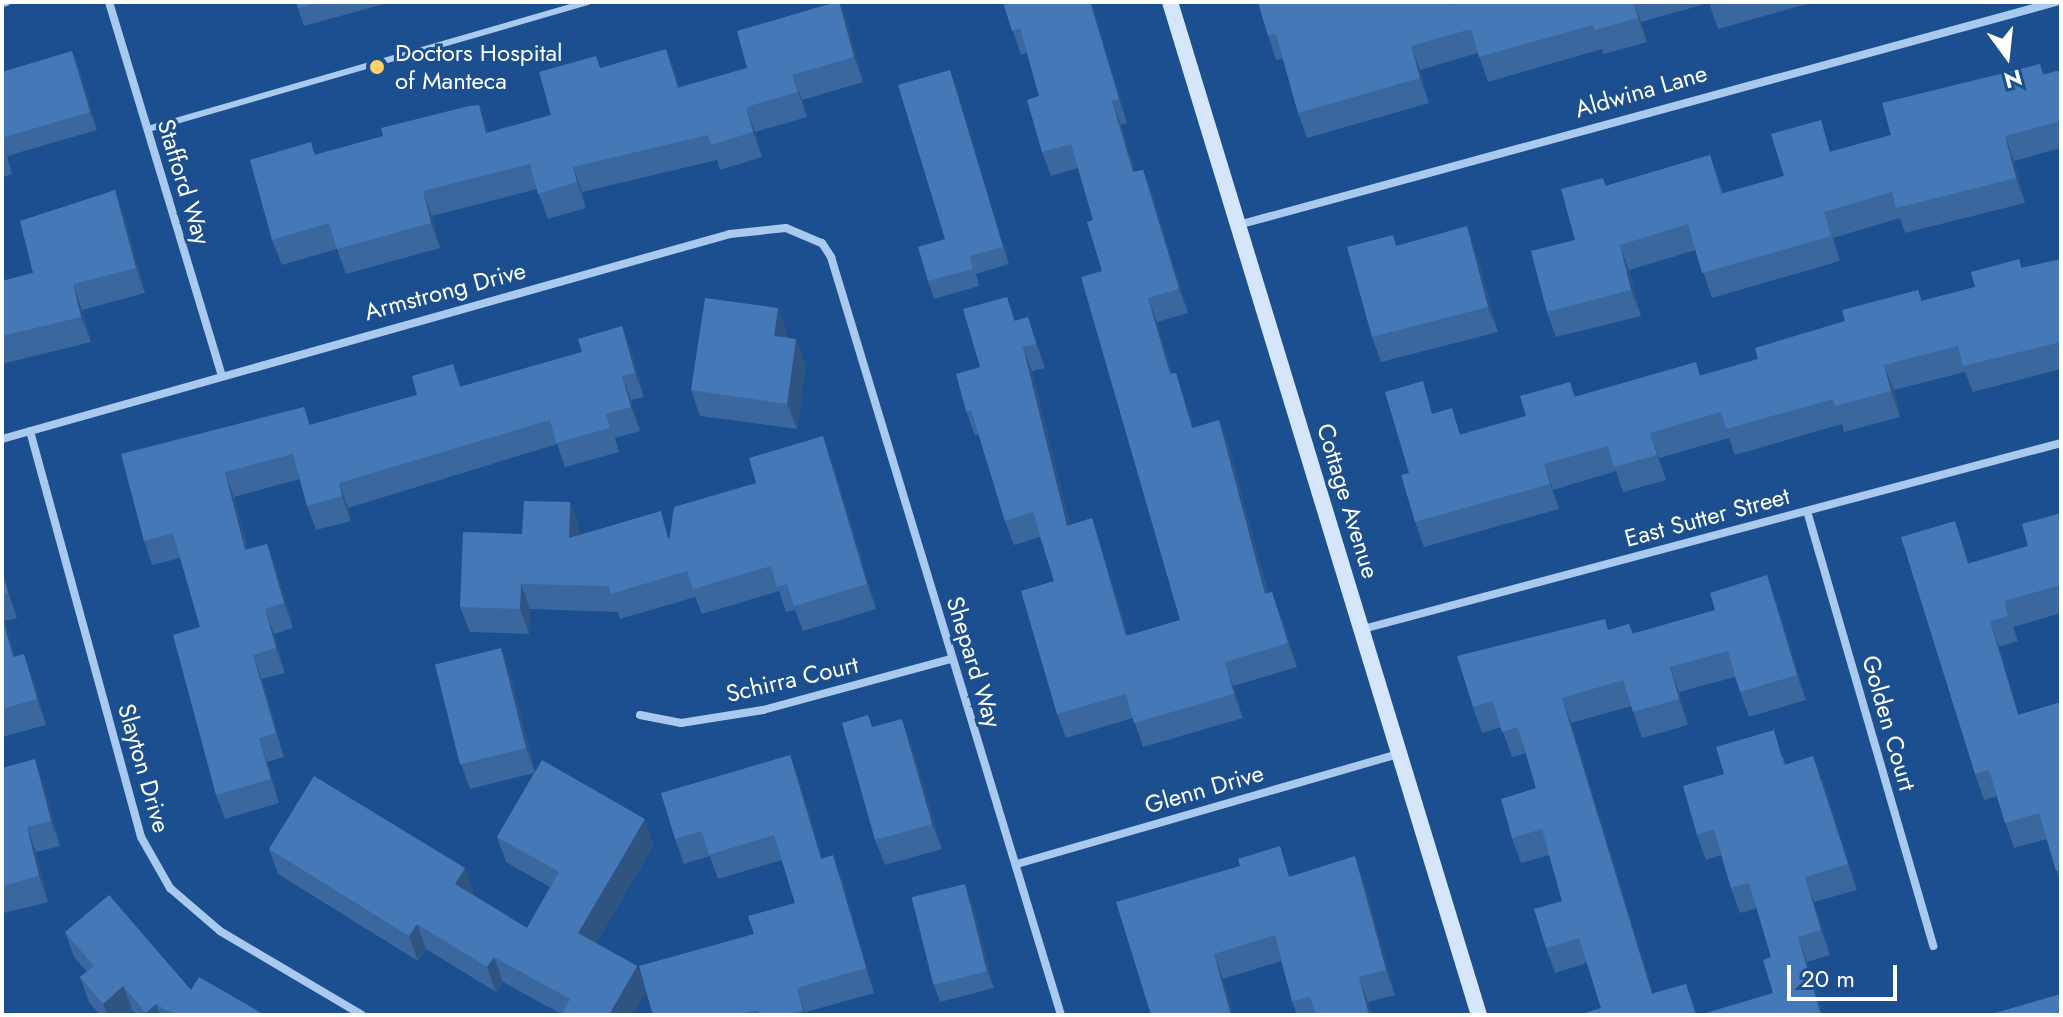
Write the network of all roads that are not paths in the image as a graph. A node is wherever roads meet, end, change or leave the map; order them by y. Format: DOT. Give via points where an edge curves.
graph roads {
  1 [pos="109,2"];
  2 [pos="588,2"];
  3 [pos="1170,2"];
  4 [pos="2056,2"];
  5 [pos="148,129"];
  6 [pos="1238,225"];
  7 [pos="849,320"];
  8 [pos="221,373"];
  9 [pos="30,431"];
  10 [pos="2,439"];
  11 [pos="2061,443"];
  12 [pos="1807,511"];
  13 [pos="1363,629"];
  14 [pos="951,659"];
  15 [pos="640,715"];
  16 [pos="1401,753"];
  17 [pos="1017,864"];
  18 [pos="1933,946"];
  19 [pos="362,1015"];
  20 [pos="1061,1015"];
  21 [pos="1479,1015"];
  1 -- 5 [label="street, Stafford Way"];
  2 -- 5 [label="lane"];
  3 -- 6 [label="street, Cottage Avenue"];
  4 -- 6 [label="street, Aldwina Lane"];
  5 -- 8 [label="street, Stafford Way"];
  6 -- 13 [label="street, Cottage Avenue"];
  7 -- 8 [label="street, Armstrong Drive" via="822,243 786,228 730,234"];
  7 -- 14 [label="street, Shepard Way"];
  8 -- 9 [label="street, Armstrong Drive"];
  9 -- 10 [label="street, Armstrong Drive"];
  9 -- 19 [label="street, Slayton Drive" via="141,837 170,888 220,931"];
  11 -- 12 [label="street, East Sutter Street"];
  12 -- 13 [label="street, East Sutter Street"];
  12 -- 18 [label="street, Golden Court"];
  13 -- 16 [label="street, Cottage Avenue"];
  14 -- 15 [label="street, Schirra Court" via="763,710 681,723"];
  14 -- 17 [label="street, Shepard Way"];
  16 -- 17 [label="street, Glenn Drive"];
  16 -- 21 [label="street, Cottage Avenue"];
  17 -- 20 [label="street, Shepard Way"];
}
